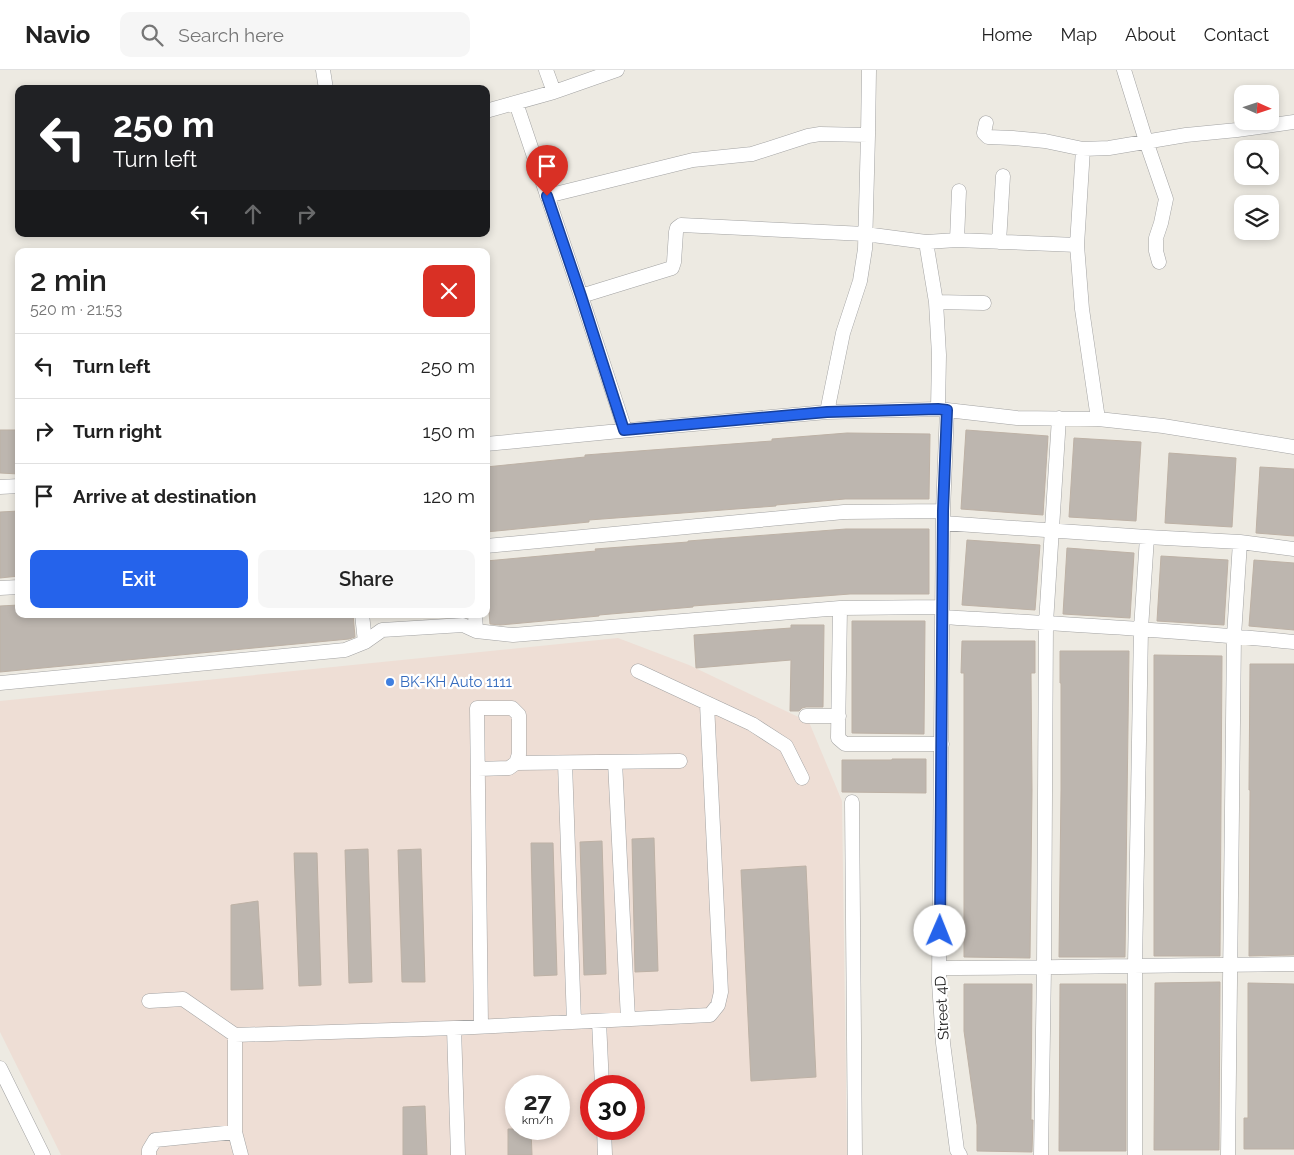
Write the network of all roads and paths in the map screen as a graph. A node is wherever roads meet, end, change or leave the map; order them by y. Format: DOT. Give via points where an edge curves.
graph roads {
  1 [pos="323,70"];
  2 [pos="546,70"];
  3 [pos="617,70"];
  4 [pos="869,70"];
  5 [pos="1124,70"];
  6 [pos="325,85"];
  7 [pos="554,92"];
  8 [pos="516,103"];
  9 [pos="490,110"];
  10 [pos="1294,122"];
  11 [pos="986,123"];
  12 [pos="868,134"];
  13 [pos="1146,141"];
  14 [pos="1084,149"];
  15 [pos="1003,176"];
  16 [pos="959,191"];
  17 [pos="547,196"];
  18 [pos="866,234"];
  19 [pos="957,240"];
  20 [pos="926,242"];
  21 [pos="999,242"];
  22 [pos="1077,245"];
  23 [pos="1159,262"];
  24 [pos="581,296"];
  25 [pos="936,302"];
  26 [pos="984,303"];
  27 [pos="942,409"];
  28 [pos="827,412"];
  29 [pos="1060,418"];
  30 [pos="1098,418"];
  31 [pos="624,430"];
  32 [pos="490,444"];
  33 [pos="1294,447"];
  34 [pos="15,486"];
  35 [pos="0,487"];
  36 [pos="943,517"];
  37 [pos="1052,530"];
  38 [pos="1148,537"];
  39 [pos="1240,542"];
  40 [pos="490,546"];
  41 [pos="1294,549"];
  42 [pos="15,587"];
  43 [pos="0,588"];
  44 [pos="840,608"];
  45 [pos="942,612"];
  46 [pos="362,618"];
  47 [pos="475,618"];
  48 [pos="1046,623"];
  49 [pos="1141,629"];
  50 [pos="476,631"];
  51 [pos="1234,636"];
  52 [pos="365,642"];
  53 [pos="1294,642"];
  54 [pos="638,671"];
  55 [pos="0,683"];
  56 [pos="707,704"];
  57 [pos="806,716"];
  58 [pos="839,716"];
  59 [pos="942,744"];
  60 [pos="680,761"];
  61 [pos="615,762"];
  62 [pos="516,763"];
  63 [pos="565,763"];
  64 [pos="478,769"];
  65 [pos="802,778"];
  66 [pos="852,802"];
  67 [pos="1230,964"];
  68 [pos="1294,964"];
  69 [pos="1135,965"];
  70 [pos="940,968"];
  71 [pos="1044,968"];
  72 [pos="149,1001"];
  73 [pos="628,1019"];
  74 [pos="599,1021"];
  75 [pos="574,1022"];
  76 [pos="480,1026"];
  77 [pos="454,1028"];
  78 [pos="235,1035"];
  79 [pos="0,1068"];
  80 [pos="601,1075"];
  81 [pos="235,1132"];
  82 [pos="604,1140"];
  83 [pos="43,1155"];
  84 [pos="149,1155"];
  85 [pos="241,1155"];
  86 [pos="458,1155"];
  87 [pos="605,1155"];
  88 [pos="855,1155"];
  89 [pos="960,1155"];
  90 [pos="1041,1155"];
  91 [pos="1135,1155"];
  92 [pos="1228,1155"];
  1 -- 6 [label="street"];
  2 -- 7 [label="street"];
  3 -- 7 [label="street"];
  4 -- 12 [label="street"];
  5 -- 13 [label="street"];
  7 -- 8 [label="street"];
  8 -- 9 [label="street"];
  8 -- 17 [label="street"];
  10 -- 13 [label="street"];
  11 -- 14 [label="street" via="984,133 988,137 1045,141"];
  12 -- 17 [label="street" via="808,136 752,154 694,160"];
  12 -- 18 [label="street"];
  13 -- 14 [label="street"];
  13 -- 23 [label="street" via="1166,199 1156,238"];
  14 -- 22 [label="street"];
  15 -- 21 [label="street"];
  16 -- 19 [label="street"];
  17 -- 24 [label="street"];
  18 -- 20 [label="street"];
  18 -- 24 [label="street" via="681,225 676,232 672,268"];
  18 -- 28 [label="street" via="860,281 843,333"];
  19 -- 20 [label="street"];
  19 -- 21 [label="street"];
  20 -- 25 [label="street, Street 4D"];
  21 -- 22 [label="street"];
  22 -- 30 [label="street" via="1082,314"];
  24 -- 31 [label="street"];
  25 -- 26 [label="street"];
  25 -- 27 [label="street, Street 4D"];
  27 -- 28 [label="street"];
  27 -- 29 [label="street" via="1017,418"];
  27 -- 36 [label="street, Street 4D"];
  28 -- 31 [label="street"];
  29 -- 30 [label="street"];
  29 -- 37 [label="street"];
  30 -- 33 [label="street"];
  31 -- 32 [label="street"];
  34 -- 35 [label="street"];
  36 -- 37 [label="street"];
  36 -- 40 [label="street" via="844,512"];
  36 -- 45 [label="street, Street 4D"];
  37 -- 38 [label="street"];
  37 -- 48 [label="street"];
  38 -- 39 [label="street"];
  38 -- 49 [label="street"];
  39 -- 41 [label="street"];
  39 -- 51 [label="street"];
  42 -- 43 [label="street"];
  44 -- 45 [label="street"];
  44 -- 50 [label="street" via="513,635"];
  44 -- 58 [label="street"];
  45 -- 48 [label="street"];
  45 -- 59 [label="street, Street 4D"];
  46 -- 52 [label="street"];
  47 -- 50 [label="street"];
  48 -- 49 [label="street"];
  48 -- 71 [label="street"];
  49 -- 51 [label="street"];
  49 -- 69 [label="street"];
  50 -- 52 [label="street" via="463,625 382,630"];
  51 -- 53 [label="street"];
  51 -- 67 [label="street"];
  52 -- 55 [label="street" via="345,650"];
  54 -- 56 [label="street"];
  56 -- 65 [label="street" via="752,724 786,746"];
  56 -- 73 [label="street" via="718,1005 710,1015"];
  57 -- 58 [label="street"];
  58 -- 59 [label="street" via="838,738 845,744"];
  59 -- 70 [label="street, Street 4D"];
  60 -- 61 [label="street"];
  61 -- 63 [label="street"];
  61 -- 73 [label="street"];
  62 -- 63 [label="street"];
  62 -- 64 [label="street" via="509,768"];
  62 -- 64 [label="street" via="519,715 512,708 477,708"];
  63 -- 75 [label="street"];
  64 -- 76 [label="street"];
  66 -- 88 [label="street"];
  67 -- 68 [label="street"];
  67 -- 69 [label="street"];
  67 -- 92 [label="street"];
  69 -- 71 [label="street"];
  69 -- 91 [label="street"];
  70 -- 71 [label="street"];
  70 -- 89 [label="street, Street 4D" via="943,1043"];
  71 -- 90 [label="street"];
  72 -- 78 [label="street" via="183,999"];
  73 -- 74 [label="street"];
  74 -- 75 [label="street"];
  74 -- 80 [label="street"];
  75 -- 76 [label="street"];
  76 -- 77 [label="street"];
  77 -- 78 [label="street"];
  77 -- 86 [label="street"];
  78 -- 81 [label="street"];
  79 -- 83 [label="street"];
  81 -- 84 [label="street" via="155,1140"];
  81 -- 85 [label="street"];
  82 -- 87 [label="street"];
}
